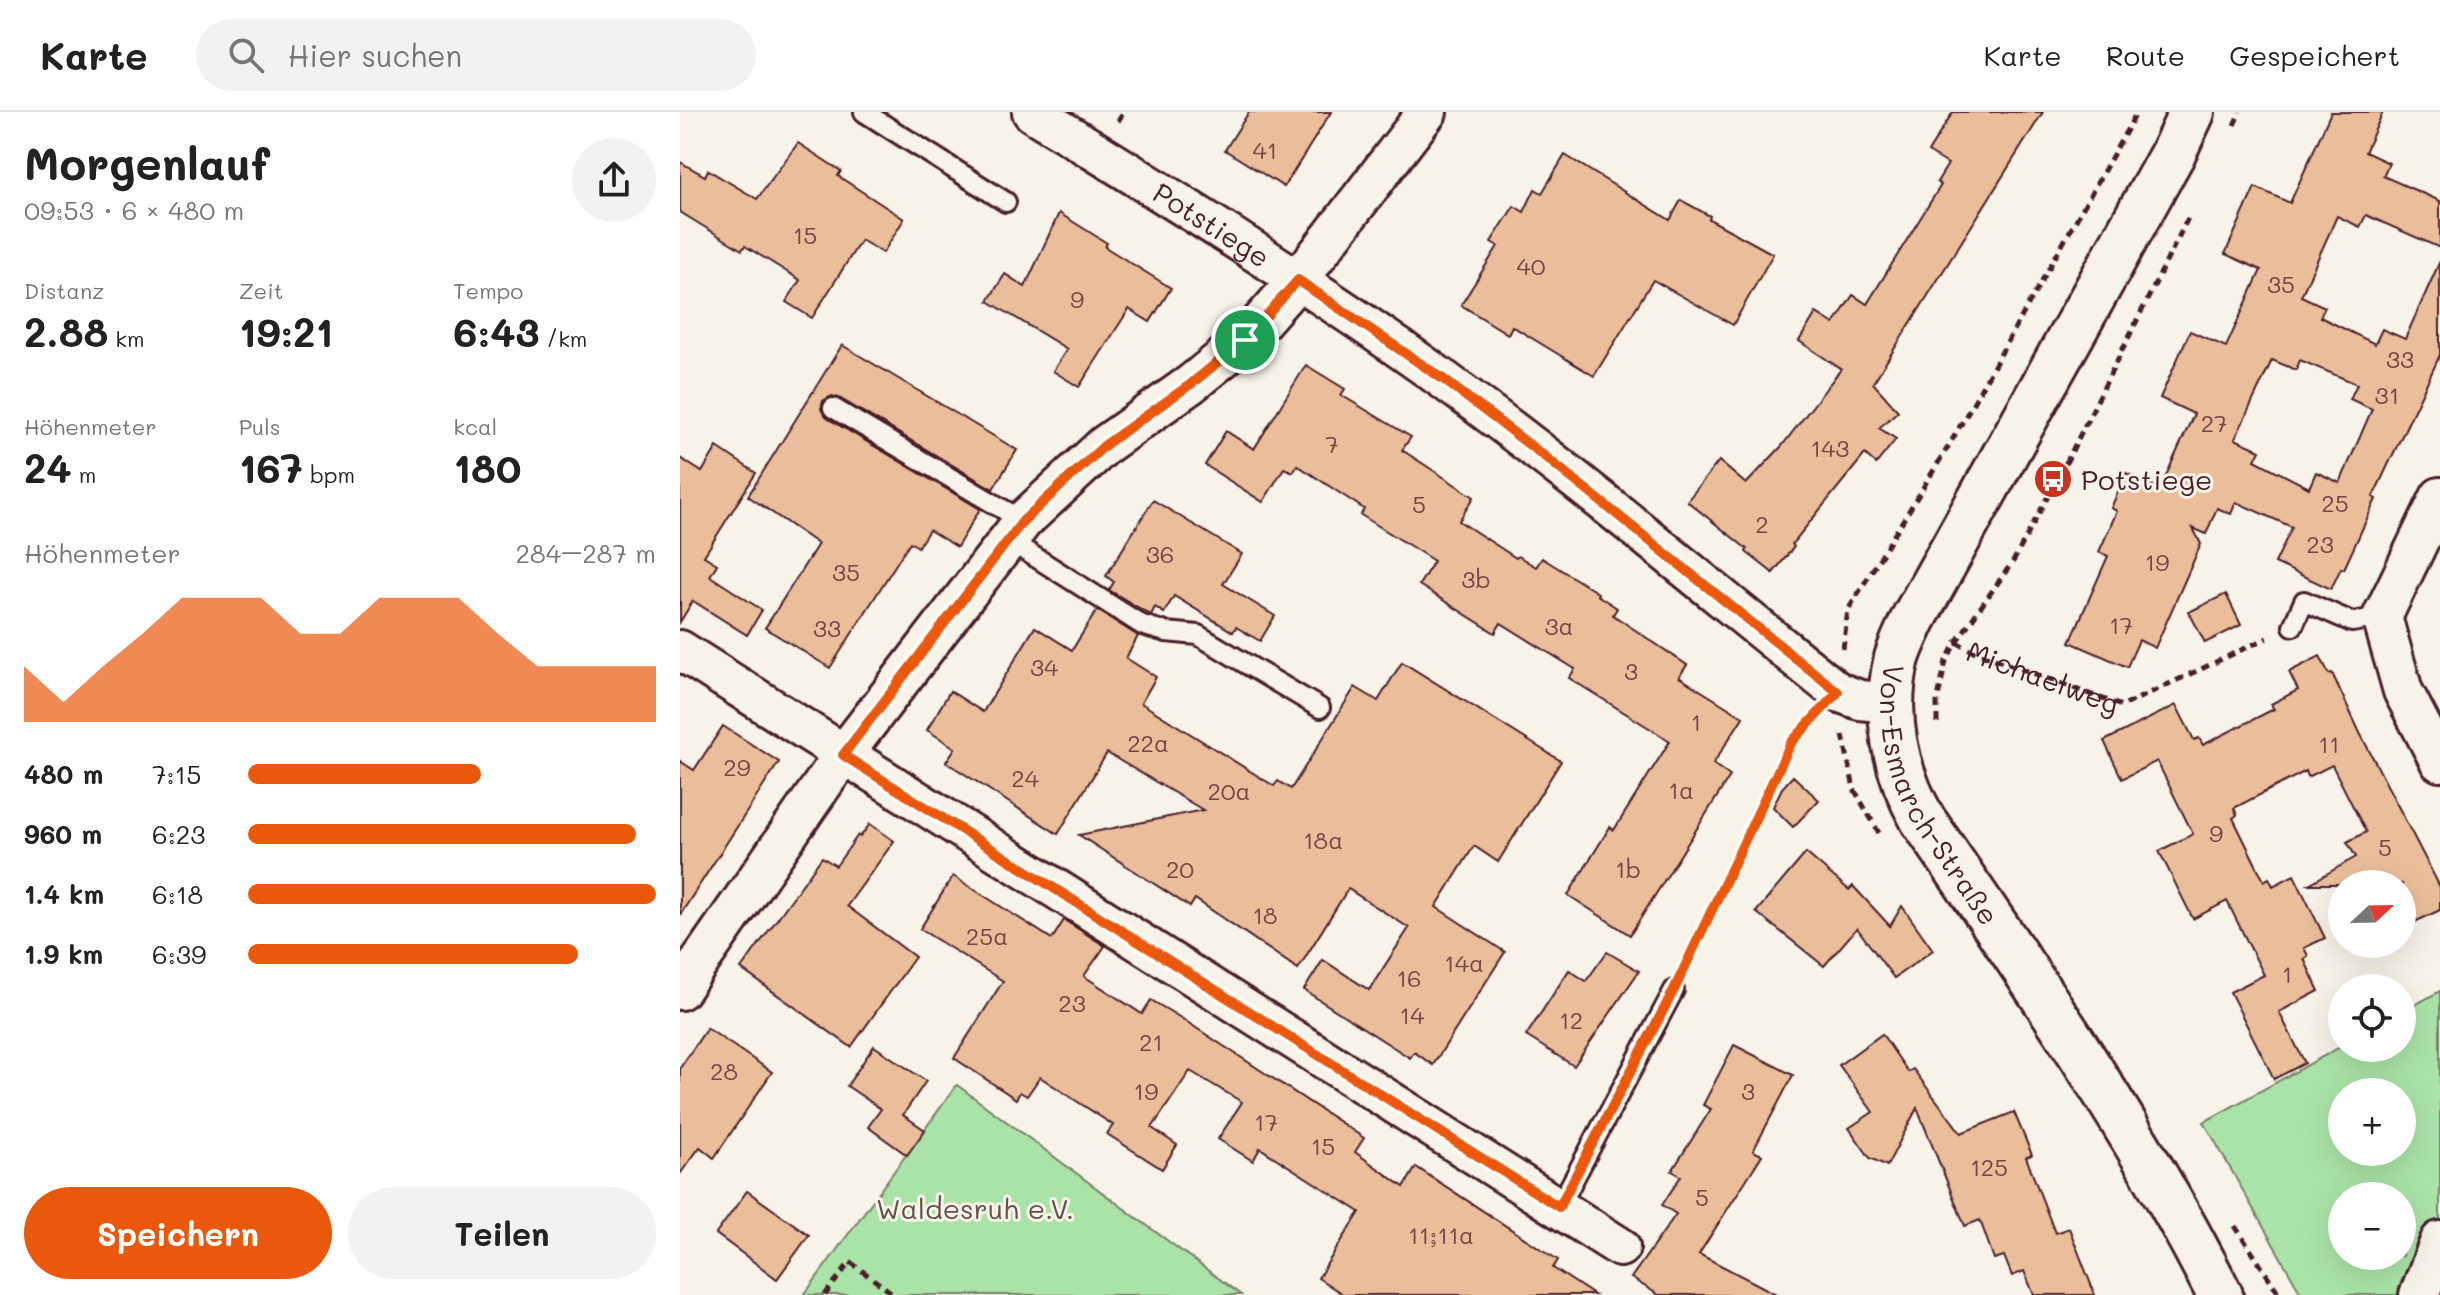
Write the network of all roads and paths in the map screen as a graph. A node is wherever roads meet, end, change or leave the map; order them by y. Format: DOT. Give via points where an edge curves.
graph roads {
  1 [pos="864,112"];
  2 [pos="1032,112"];
  3 [pos="1427,112"];
  4 [pos="2137,112"];
  5 [pos="2192,112"];
  6 [pos="2240,112"];
  7 [pos="2234,126"];
  8 [pos="1006,202"];
  9 [pos="2193,208"];
  10 [pos="1298,280"];
  11 [pos="833,408"];
  12 [pos="2440,497"];
  13 [pos="1015,530"];
  14 [pos="2382,617"];
  15 [pos="2293,626"];
  16 [pos="1956,642"];
  17 [pos="680,650"];
  18 [pos="1838,692"];
  19 [pos="1891,703"];
  20 [pos="1320,708"];
  21 [pos="1937,726"];
  22 [pos="843,755"];
  23 [pos="2440,762"];
  24 [pos="1882,837"];
  25 [pos="680,990"];
  26 [pos="1674,990"];
  27 [pos="1559,1207"];
  28 [pos="2233,1224"];
  29 [pos="2440,1241"];
  30 [pos="1620,1247"];
  31 [pos="825,1295"];
  32 [pos="895,1295"];
  33 [pos="2220,1295"];
  34 [pos="2280,1295"];
  35 [pos="2419,1295"];
  1 -- 8 [label="lane"];
  2 -- 10 [label="street, Potstiege"];
  3 -- 10 [label="street"];
  4 -- 18 [label="path" via="1951,442 1848,610"];
  5 -- 19 [label="street, Von-Esmarch-Straße" via="1914,618 1897,657"];
  6 -- 7 [label="path"];
  9 -- 16 [label="path" via="2014,560"];
  10 -- 13 [label="street" via="1245,340 1105,445"];
  10 -- 18 [label="street, Potstiege" via="1537,450"];
  11 -- 13 [label="lane"];
  12 -- 14 [label="street"];
  13 -- 20 [label="lane" via="1142,625 1198,635"];
  13 -- 22 [label="street"];
  14 -- 15 [label="lane" via="2352,622 2304,601"];
  14 -- 23 [label="street" via="2403,691"];
  15 -- 16 [label="path, Michaelweg" via="2122,706"];
  16 -- 21 [label="path" via="1946,661"];
  17 -- 22 [label="street"];
  18 -- 19 [label="street, Potstiege"];
  18 -- 24 [label="path" via="1854,789"];
  18 -- 26 [label="path" via="1791,743"];
  19 -- 33 [label="street, Von-Esmarch-Straße" via="1898,765 1909,795 2052,1008 2181,1217"];
  22 -- 25 [label="street"];
  22 -- 27 [label="street"];
  26 -- 27 [label="lane"];
  27 -- 30 [label="street"];
  28 -- 34 [label="path"];
  29 -- 35 [label="street"];
  31 -- 32 [label="path" via="850,1262"];
}
